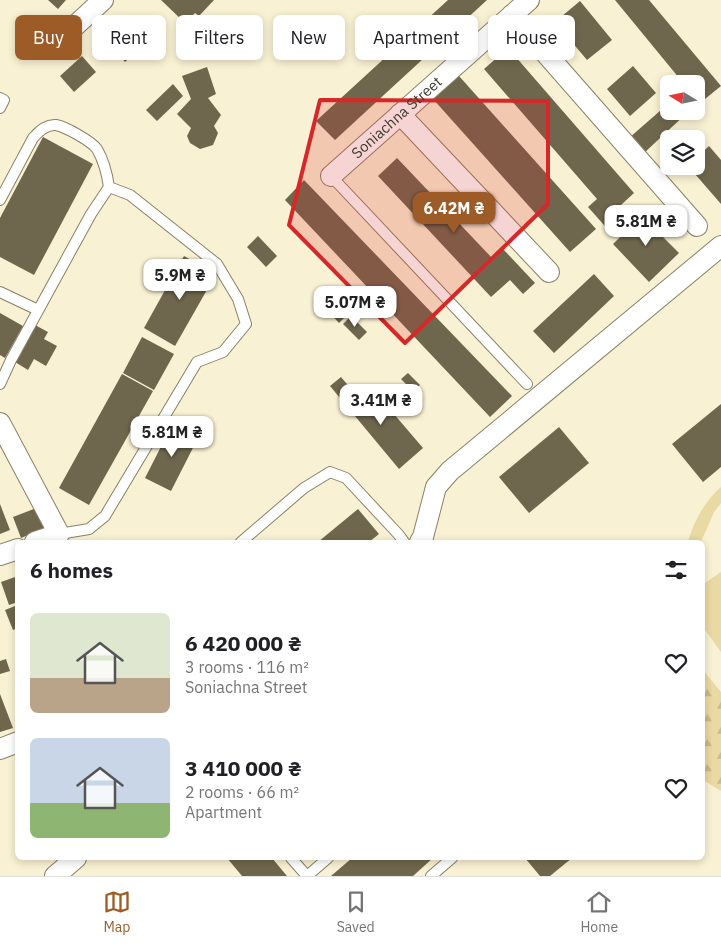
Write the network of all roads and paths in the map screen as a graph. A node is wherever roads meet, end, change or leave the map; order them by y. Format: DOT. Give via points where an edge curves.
graph roads {
  1 [pos="103,0"];
  2 [pos="529,0"];
  3 [pos="512,15"];
  4 [pos="82,19"];
  5 [pos="488,36"];
  6 [pos="551,60"];
  7 [pos="0,98"];
  8 [pos="0,108"];
  9 [pos="400,114"];
  10 [pos="331,176"];
  11 [pos="109,187"];
  12 [pos="0,200"];
  13 [pos="697,226"];
  14 [pos="721,246"];
  15 [pos="549,272"];
  16 [pos="0,292"];
  17 [pos="38,310"];
  18 [pos="0,384"];
  19 [pos="527,384"];
  20 [pos="0,423"];
  21 [pos="63,538"];
  22 [pos="49,540"];
  23 [pos="243,540"];
  24 [pos="403,540"];
  25 [pos="421,540"];
  26 [pos="15,550"];
  27 [pos="0,556"];
  28 [pos="15,743"];
  29 [pos="0,749"];
  30 [pos="74,860"];
  31 [pos="293,860"];
  32 [pos="326,860"];
  33 [pos="450,860"];
  34 [pos="56,876"];
  35 [pos="307,876"];
  36 [pos="431,876"];
  1 -- 4 [label="street"];
  2 -- 3 [label="street, Soniachna Street"];
  5 -- 9 [label="street, Soniachna Street"];
  6 -- 13 [label="street"];
  7 -- 8 [label="lane" via="4,100"];
  9 -- 10 [label="street, Soniachna Street"];
  9 -- 15 [label="street"];
  10 -- 19 [label="lane"];
  11 -- 12 [label="lane" via="106,168 96,147 55,125 40,130 33,138"];
  11 -- 17 [label="lane"];
  11 -- 21 [label="lane" via="130,195 217,264 238,299 246,324 223,352 197,362 105,516 89,528"];
  14 -- 25 [label="street" via="450,471 436,487"];
  16 -- 17 [label="lane"];
  17 -- 18 [label="lane"];
  20 -- 21 [label="street"];
  21 -- 22 [label="street"];
  23 -- 24 [label="lane" via="304,488 330,472 346,478"];
  26 -- 27 [label="street"];
  28 -- 29 [label="street"];
  30 -- 34 [label="street"];
  31 -- 35 [label="lane"];
  32 -- 35 [label="lane"];
  33 -- 36 [label="lane"];
}
